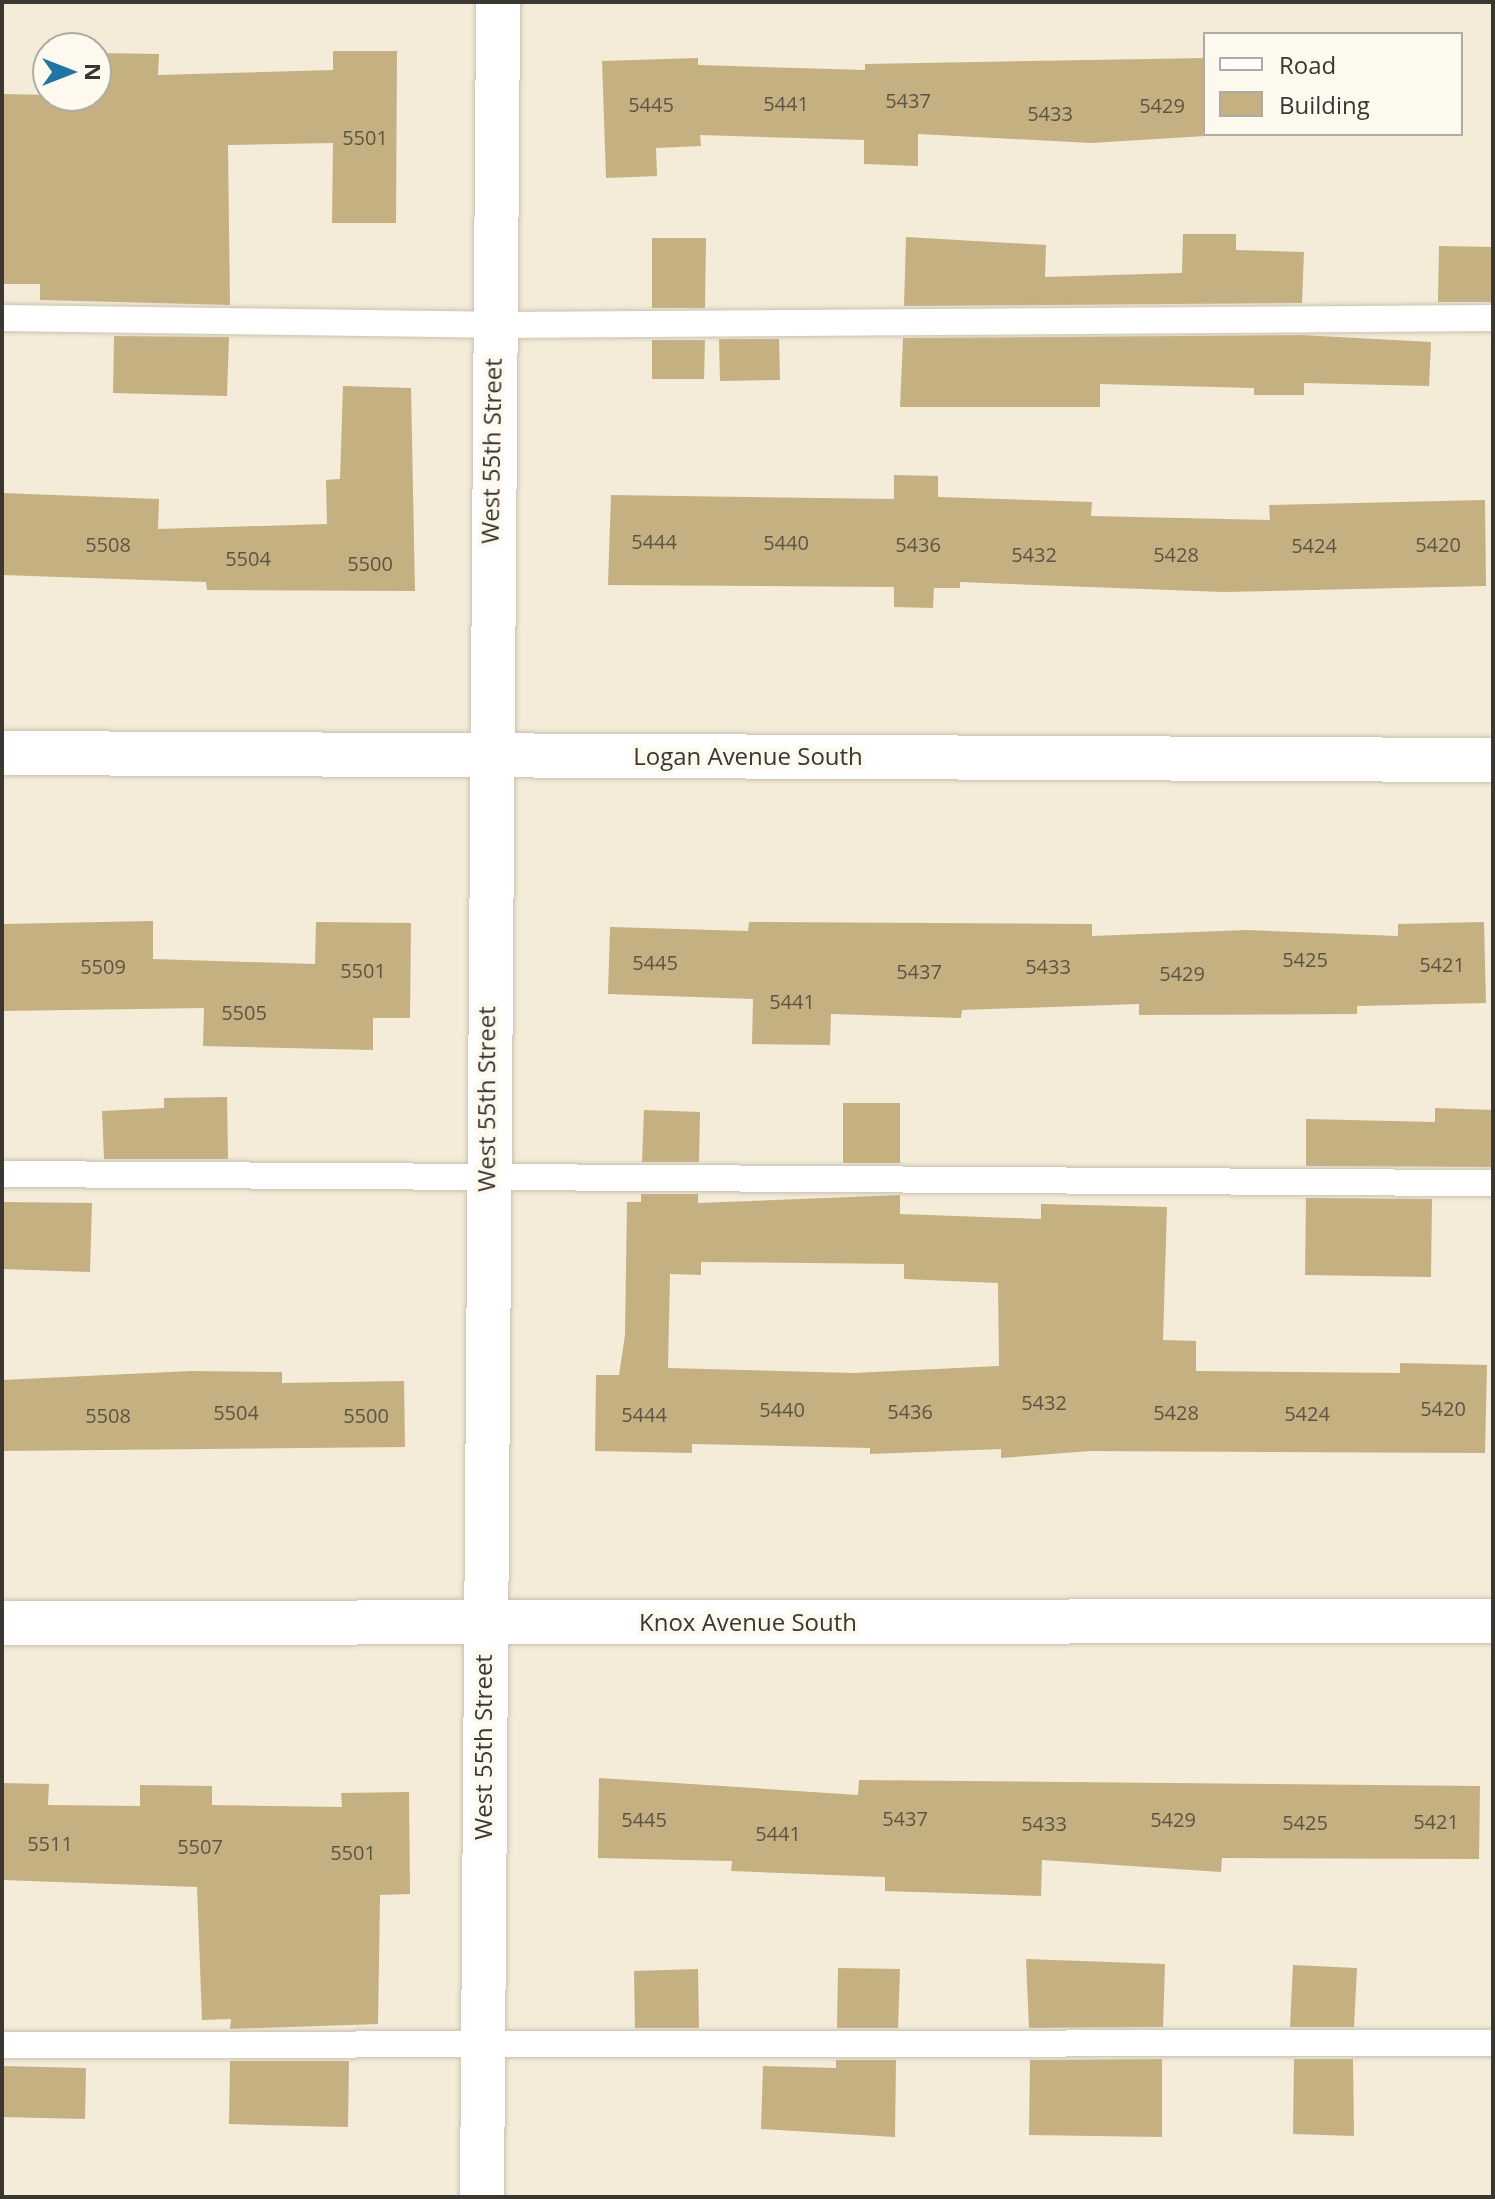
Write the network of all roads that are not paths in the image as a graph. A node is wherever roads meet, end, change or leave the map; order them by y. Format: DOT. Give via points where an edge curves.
graph roads {
  1 [pos="498,2"];
  2 [pos="2,318"];
  3 [pos="1493,318"];
  4 [pos="492,325"];
  5 [pos="2,753"];
  6 [pos="488,754"];
  7 [pos="1493,760"];
  8 [pos="486,1172"];
  9 [pos="2,1174"];
  10 [pos="1493,1183"];
  11 [pos="1493,1621"];
  12 [pos="2,1623"];
  13 [pos="484,1623"];
  14 [pos="482,2040"];
  15 [pos="1493,2043"];
  16 [pos="2,2045"];
  17 [pos="482,2197"];
  1 -- 4 [label="street, West 55th Street"];
  2 -- 4 [label="lane"];
  3 -- 4 [label="lane"];
  4 -- 6 [label="street, West 55th Street"];
  5 -- 6 [label="street, Logan Avenue South"];
  6 -- 7 [label="street, Logan Avenue South"];
  6 -- 8 [label="street, West 55th Street"];
  8 -- 9 [label="lane"];
  8 -- 10 [label="lane"];
  8 -- 13 [label="street, West 55th Street"];
  11 -- 13 [label="street, Knox Avenue South"];
  12 -- 13 [label="street, Knox Avenue South"];
  13 -- 14 [label="street, West 55th Street"];
  14 -- 15 [label="lane"];
  14 -- 16 [label="lane"];
  14 -- 17 [label="street, West 55th Street"];
}
